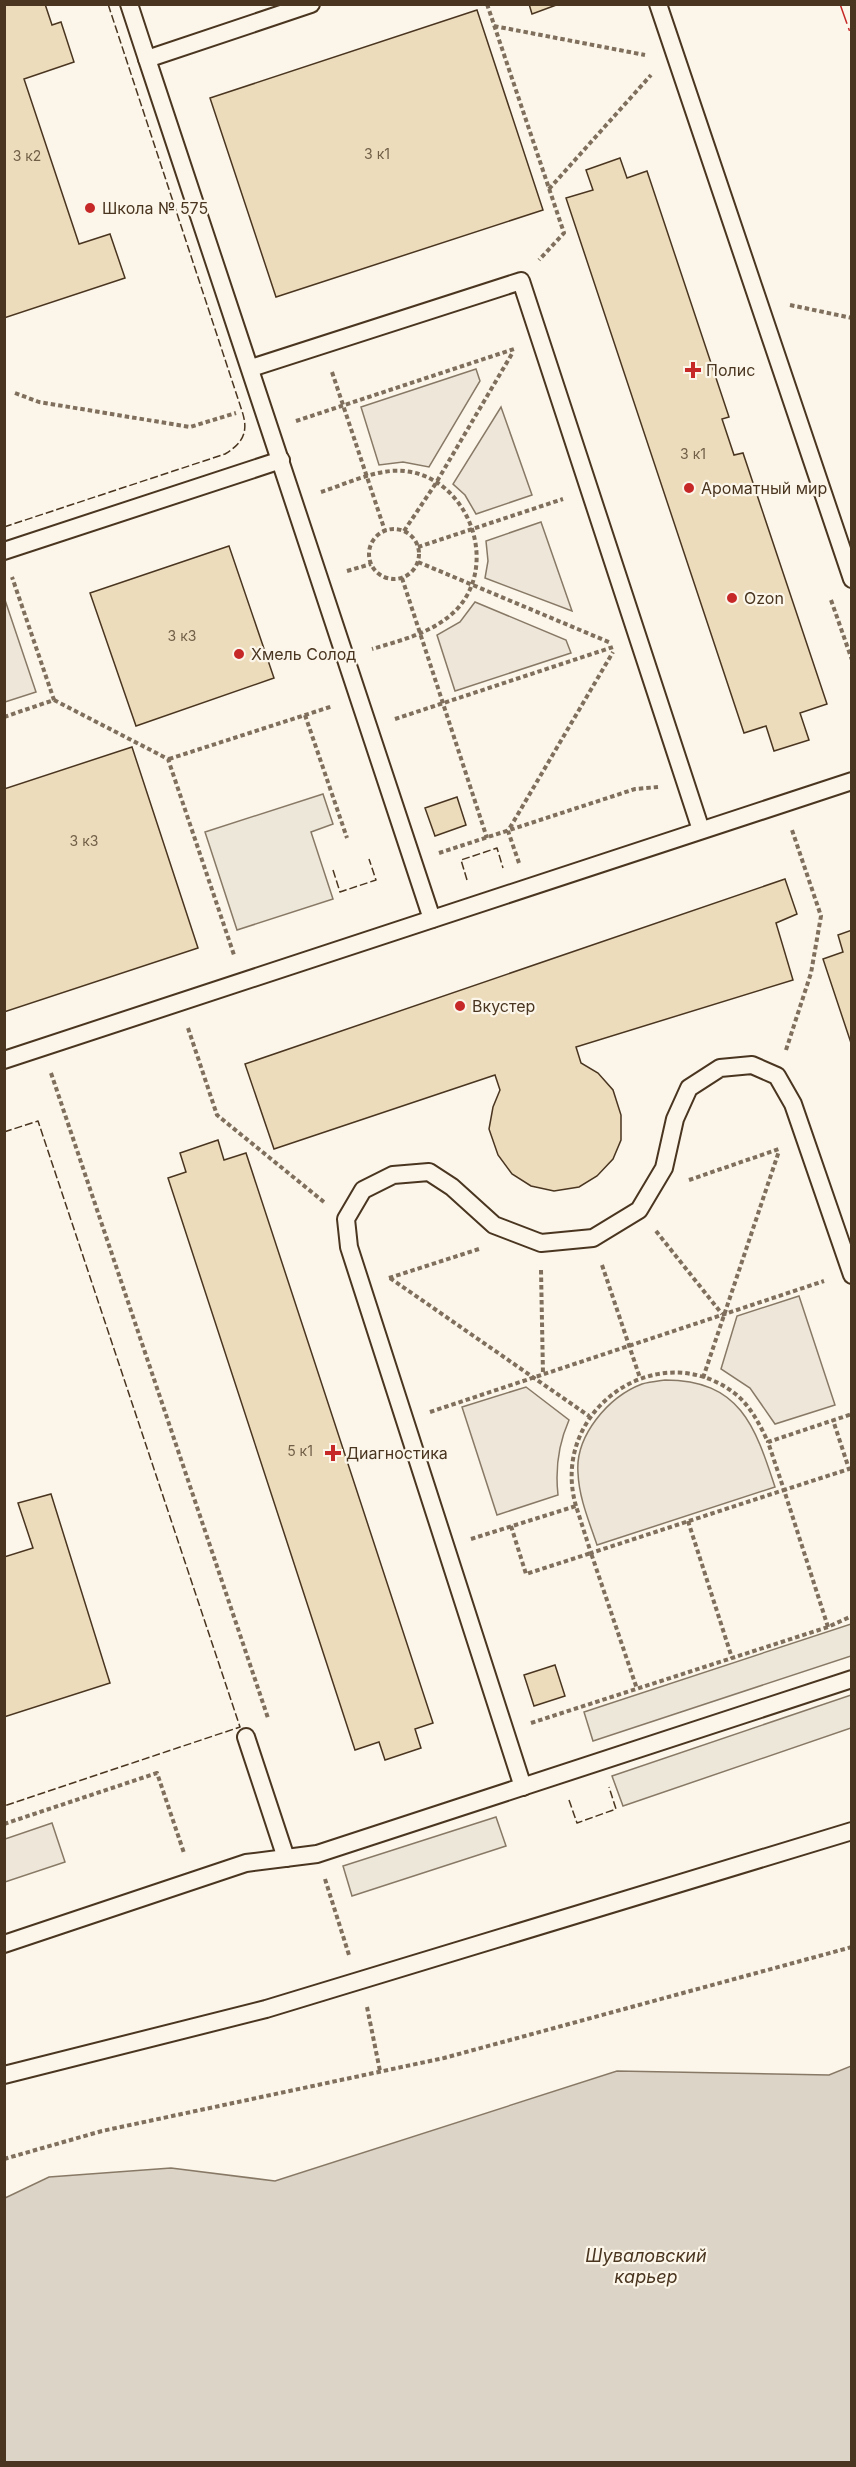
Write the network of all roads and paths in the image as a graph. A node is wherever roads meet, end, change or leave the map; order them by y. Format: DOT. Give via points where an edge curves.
graph roads {
  1 [pos="129,4"];
  2 [pos="311,4"];
  3 [pos="487,4"];
  4 [pos="658,4"];
  5 [pos="494,26"];
  6 [pos="648,56"];
  7 [pos="147,58"];
  8 [pos="654,72"];
  9 [pos="549,189"];
  10 [pos="520,281"];
  11 [pos="789,305"];
  12 [pos="852,318"];
  13 [pos="540,341"];
  14 [pos="323,345"];
  15 [pos="515,349"];
  16 [pos="251,368"];
  17 [pos="15,393"];
  18 [pos="344,406"];
  19 [pos="242,411"];
  20 [pos="271,430"];
  21 [pos="281,460"];
  22 [pos="367,477"];
  23 [pos="436,483"];
  24 [pos="590,490"];
  25 [pos="294,501"];
  26 [pos="472,529"];
  27 [pos="385,531"];
  28 [pos="404,531"];
  29 [pos="418,547"];
  30 [pos="6,558"];
  31 [pos="418,562"];
  32 [pos="402,578"];
  33 [pos="852,579"];
  34 [pos="471,586"];
  35 [pos="420,633"];
  36 [pos="617,646"];
  37 [pos="346,658"];
  38 [pos="359,698"];
  39 [pos="54,700"];
  40 [pos="443,704"];
  41 [pos="305,715"];
  42 [pos="4,717"];
  43 [pos="369,728"];
  44 [pos="168,759"];
  45 [pos="852,781"];
  46 [pos="686,784"];
  47 [pos="783,803"];
  48 [pos="701,830"];
  49 [pos="508,831"];
  50 [pos="347,838"];
  51 [pos="487,838"];
  52 [pos="413,862"];
  53 [pos="527,887"];
  54 [pos="432,919"];
  55 [pos="243,981"];
  56 [pos="180,1002"];
  57 [pos="42,1047"];
  58 [pos="4,1060"];
  59 [pos="777,1076"];
  60 [pos="806,1140"];
  61 [pos="780,1148"];
  62 [pos="664,1168"];
  63 [pos="639,1210"];
  64 [pos="346,1219"];
  65 [pos="494,1225"];
  66 [pos="593,1238"];
  67 [pos="541,1242"];
  68 [pos="851,1274"];
  69 [pos="389,1278"];
  70 [pos="362,1286"];
  71 [pos="722,1315"];
  72 [pos="629,1346"];
  73 [pos="543,1374"];
  74 [pos="533,1377"];
  75 [pos="640,1378"];
  76 [pos="703,1378"];
  77 [pos="852,1414"];
  78 [pos="589,1416"];
  79 [pos="406,1420"];
  80 [pos="833,1420"];
  81 [pos="768,1442"];
  82 [pos="784,1490"];
  83 [pos="576,1506"];
  84 [pos="688,1521"];
  85 [pos="511,1526"];
  86 [pos="447,1546"];
  87 [pos="591,1553"];
  88 [pos="852,1616"];
  89 [pos="828,1627"];
  90 [pos="732,1658"];
  91 [pos="852,1679"];
  92 [pos="637,1689"];
  93 [pos="570,1710"];
  94 [pos="271,1726"];
  95 [pos="246,1737"];
  96 [pos="523,1787"];
  97 [pos="4,1824"];
  98 [pos="852,1831"];
  99 [pos="317,1854"];
  100 [pos="286,1858"];
  101 [pos="193,1881"];
  102 [pos="4,1944"];
  103 [pos="852,1947"];
  104 [pos="358,1982"];
  105 [pos="380,2071"];
  106 [pos="4,2075"];
  107 [pos="4,2159"];
  1 -- 7 [label="lane"];
  2 -- 7 [label="lane"];
  3 -- 5 [label="path"];
  4 -- 33 [label="lane"];
  5 -- 6 [label="path"];
  5 -- 9 [label="path"];
  7 -- 16 [label="lane"];
  8 -- 9 [label="path"];
  9 -- 10 [label="path" via="564,233"];
  10 -- 13 [label="lane"];
  10 -- 14 [label="lane"];
  11 -- 12 [label="path"];
  13 -- 15 [label="path"];
  13 -- 24 [label="lane"];
  14 -- 16 [label="lane"];
  14 -- 18 [label="path"];
  15 -- 18 [label="path"];
  15 -- 23 [label="path"];
  16 -- 20 [label="lane"];
  17 -- 19 [label="path" via="39,402 190,427"];
  18 -- 20 [label="path"];
  18 -- 22 [label="path"];
  20 -- 21 [label="lane"];
  21 -- 25 [label="lane"];
  21 -- 30 [label="lane"];
  22 -- 23 [label="path" via="392,471 416,474"];
  22 -- 25 [label="path"];
  22 -- 27 [label="path"];
  23 -- 26 [label="path" via="454,496"];
  23 -- 28 [label="path"];
  24 -- 26 [label="path"];
  24 -- 46 [label="lane"];
  25 -- 37 [label="lane"];
  26 -- 29 [label="path"];
  26 -- 34 [label="path" via="478,550"];
  27 -- 28 [label="path"];
  27 -- 32 [label="path" via="378,534 370,548 370,564 387,579"];
  28 -- 29 [label="path"];
  29 -- 31 [label="path"];
  30 -- 39 [label="path"];
  31 -- 32 [label="path"];
  31 -- 34 [label="path"];
  32 -- 35 [label="path"];
  34 -- 35 [label="path" via="459,607 444,621"];
  34 -- 36 [label="path"];
  35 -- 37 [label="path"];
  35 -- 40 [label="path"];
  36 -- 40 [label="path"];
  36 -- 49 [label="path"];
  37 -- 38 [label="lane"];
  38 -- 41 [label="path"];
  38 -- 43 [label="lane"];
  39 -- 42 [label="path"];
  39 -- 44 [label="path"];
  40 -- 43 [label="path"];
  40 -- 51 [label="path"];
  41 -- 44 [label="path"];
  41 -- 50 [label="path"];
  43 -- 52 [label="lane"];
  44 -- 55 [label="path"];
  45 -- 47 [label="lane"];
  46 -- 48 [label="lane"];
  46 -- 49 [label="path" via="635,789"];
  47 -- 48 [label="lane"];
  47 -- 59 [label="path" via="820,916 812,973"];
  48 -- 53 [label="lane"];
  49 -- 51 [label="path"];
  49 -- 53 [label="path"];
  51 -- 52 [label="path"];
  52 -- 54 [label="lane"];
  53 -- 54 [label="lane"];
  54 -- 55 [label="lane"];
  55 -- 56 [label="lane"];
  56 -- 57 [label="lane"];
  56 -- 64 [label="path" via="217,1115"];
  57 -- 58 [label="lane"];
  57 -- 94 [label="path"];
  59 -- 60 [label="lane" via="793,1104"];
  59 -- 62 [label="lane" via="753,1065 720,1068 689,1088 675,1119"];
  60 -- 61 [label="path"];
  60 -- 68 [label="lane"];
  61 -- 62 [label="path" via="688,1180"];
  61 -- 71 [label="path"];
  62 -- 63 [label="lane"];
  63 -- 66 [label="lane"];
  63 -- 71 [label="path"];
  64 -- 65 [label="lane" via="363,1190 393,1174 429,1172"];
  64 -- 70 [label="lane" via="349,1247"];
  65 -- 67 [label="lane"];
  65 -- 69 [label="path" via="480,1248"];
  66 -- 67 [label="lane"];
  66 -- 72 [label="path"];
  67 -- 73 [label="path"];
  68 -- 71 [label="path"];
  69 -- 70 [label="path"];
  69 -- 74 [label="path"];
  70 -- 79 [label="lane"];
  71 -- 72 [label="path"];
  71 -- 76 [label="path"];
  72 -- 73 [label="path"];
  72 -- 75 [label="path"];
  73 -- 74 [label="path"];
  74 -- 78 [label="path"];
  74 -- 79 [label="path"];
  75 -- 76 [label="path" via="662,1374"];
  75 -- 78 [label="path" via="621,1388"];
  76 -- 81 [label="path" via="738,1396 754,1414"];
  77 -- 80 [label="path"];
  78 -- 83 [label="path" via="573,1450 571,1488"];
  79 -- 86 [label="lane"];
  80 -- 81 [label="path"];
  80 -- 82 [label="path" via="849,1469"];
  81 -- 82 [label="path"];
  82 -- 84 [label="path"];
  82 -- 89 [label="path"];
  83 -- 85 [label="path"];
  83 -- 87 [label="path"];
  84 -- 87 [label="path"];
  84 -- 90 [label="path"];
  85 -- 86 [label="path"];
  85 -- 87 [label="path" via="526,1574"];
  86 -- 96 [label="lane"];
  87 -- 92 [label="path"];
  88 -- 89 [label="path"];
  89 -- 90 [label="path"];
  90 -- 92 [label="path"];
  91 -- 96 [label="lane"];
  92 -- 93 [label="path"];
  95 -- 100 [label="lane"];
  96 -- 99 [label="lane"];
  97 -- 101 [label="path" via="157,1773"];
  98 -- 104 [label="lane"];
  99 -- 100 [label="lane"];
  99 -- 104 [label="path"];
  100 -- 101 [label="lane" via="246,1863"];
  101 -- 102 [label="lane"];
  103 -- 105 [label="path" via="444,2058"];
  104 -- 105 [label="path" via="371,2018"];
  104 -- 106 [label="lane"];
  105 -- 107 [label="path" via="102,2131"];
}
